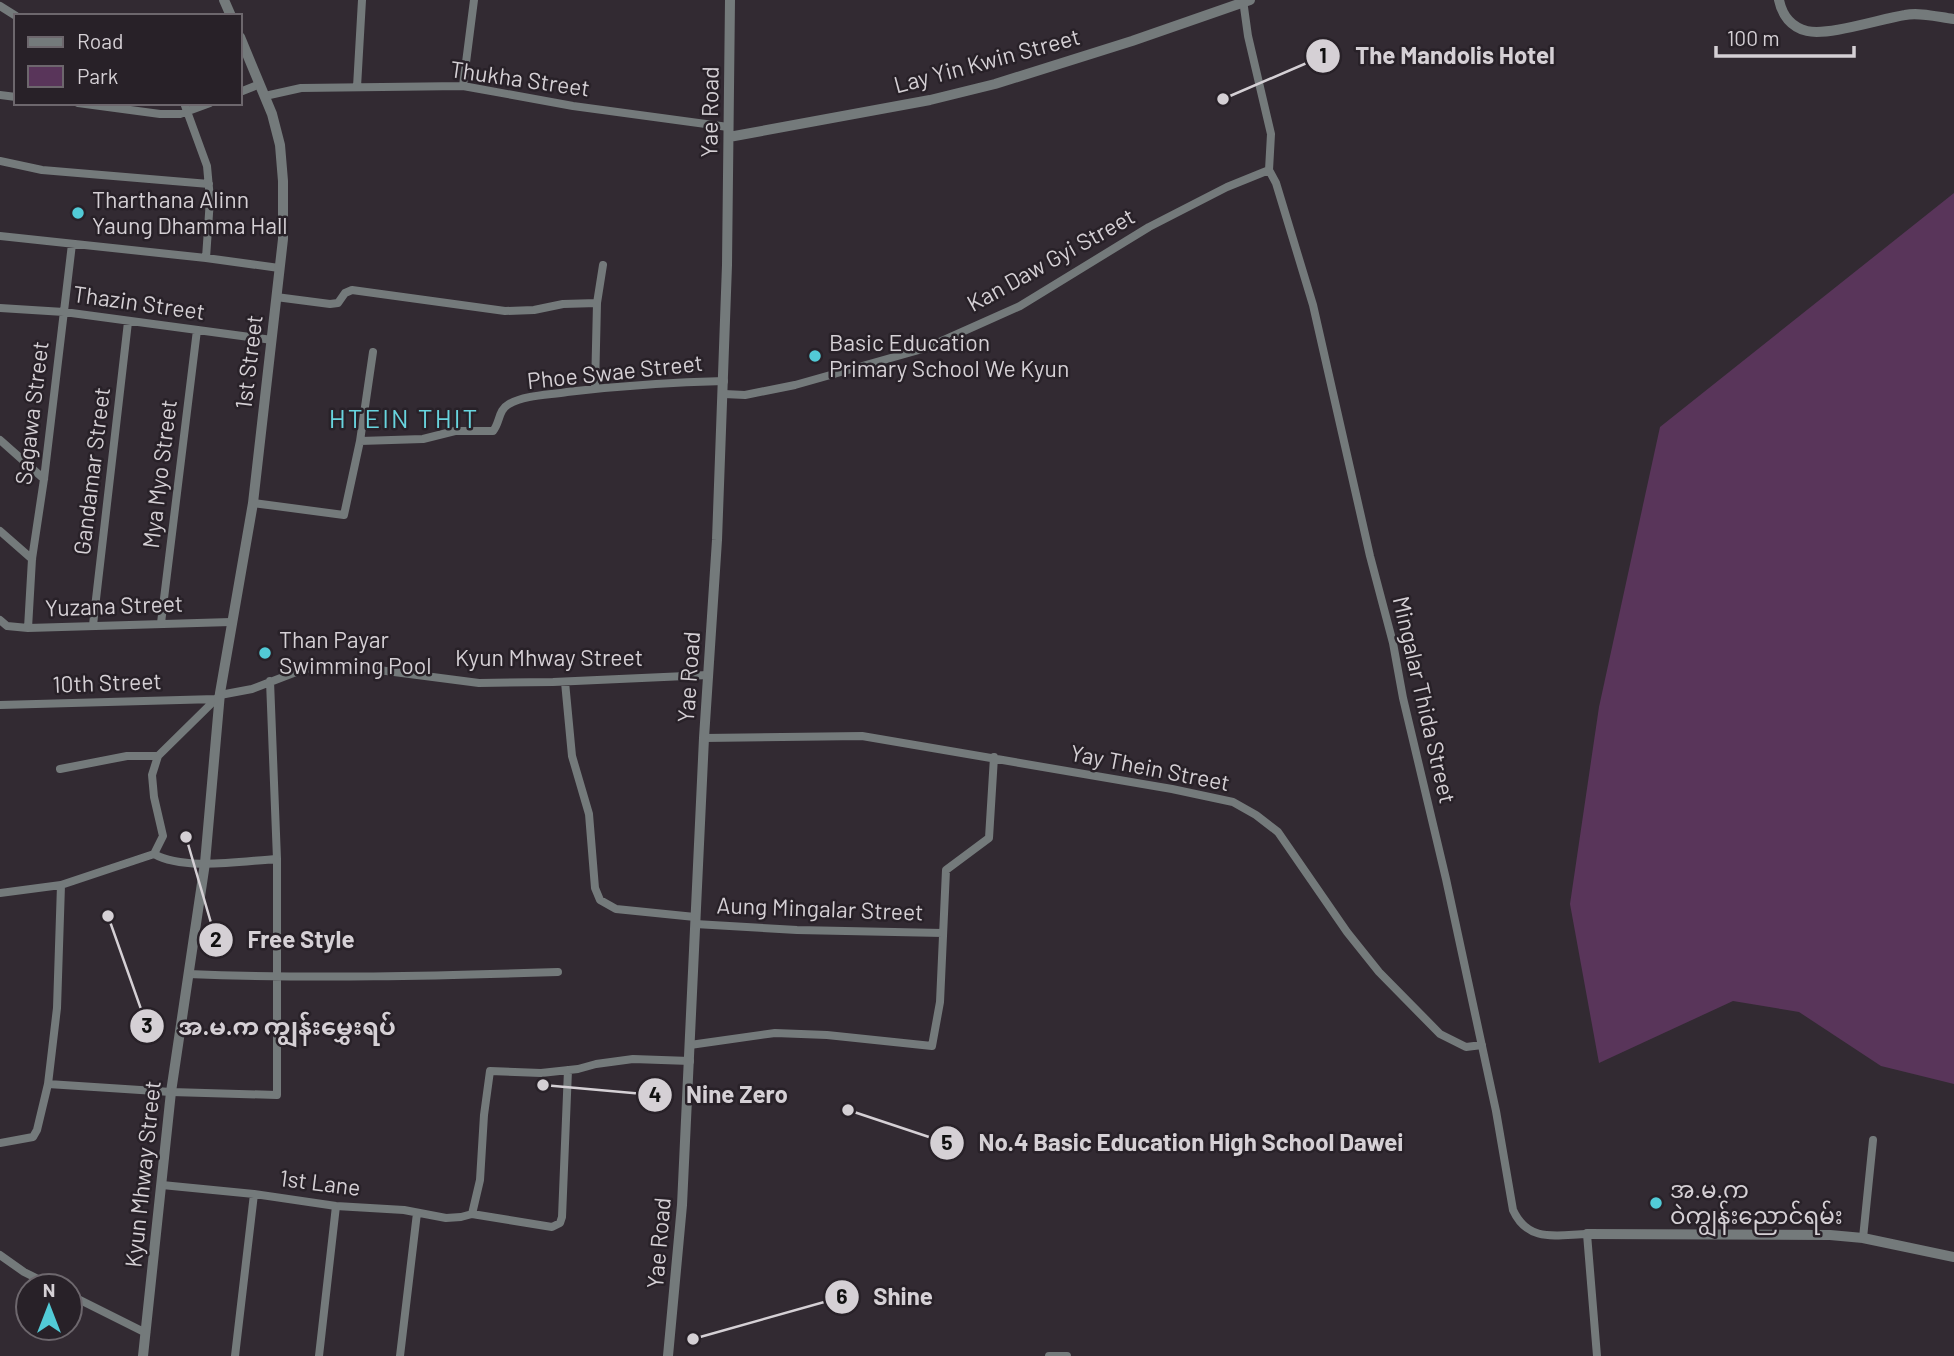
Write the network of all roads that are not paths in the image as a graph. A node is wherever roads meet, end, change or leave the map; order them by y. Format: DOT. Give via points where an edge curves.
graph roads {
  1 [pos="362,0"];
  2 [pos="474,0"];
  3 [pos="730,0"];
  4 [pos="1779,0"];
  5 [pos="1245,1"];
  6 [pos="1954,19"];
  7 [pos="242,42"];
  8 [pos="260,84"];
  9 [pos="463,86"];
  10 [pos="357,88"];
  11 [pos="242,91"];
  12 [pos="265,96"];
  13 [pos="93,105"];
  14 [pos="185,105"];
  15 [pos="205,105"];
  16 [pos="187,113"];
  17 [pos="729,132"];
  18 [pos="0,161"];
  19 [pos="1269,170"];
  20 [pos="209,184"];
  21 [pos="0,236"];
  22 [pos="72,244"];
  23 [pos="206,258"];
  24 [pos="603,265"];
  25 [pos="279,268"];
  26 [pos="276,297"];
  27 [pos="597,303"];
  28 [pos="0,307"];
  29 [pos="64,312"];
  30 [pos="128,322"];
  31 [pos="197,330"];
  32 [pos="272,340"];
  33 [pos="373,352"];
  34 [pos="724,381"];
  35 [pos="595,389"];
  36 [pos="724,394"];
  37 [pos="0,440"];
  38 [pos="360,441"];
  39 [pos="44,479"];
  40 [pos="253,503"];
  41 [pos="0,531"];
  42 [pos="32,559"];
  43 [pos="0,620"];
  44 [pos="231,622"];
  45 [pos="161,623"];
  46 [pos="93,625"];
  47 [pos="28,628"];
  48 [pos="708,675"];
  49 [pos="271,681"];
  50 [pos="565,681"];
  51 [pos="218,697"];
  52 [pos="0,705"];
  53 [pos="704,738"];
  54 [pos="158,756"];
  55 [pos="994,757"];
  56 [pos="60,769"];
  57 [pos="154,854"];
  58 [pos="277,859"];
  59 [pos="205,863"];
  60 [pos="61,886"];
  61 [pos="0,893"];
  62 [pos="695,920"];
  63 [pos="943,933"];
  64 [pos="558,972"];
  65 [pos="188,974"];
  66 [pos="277,977"];
  67 [pos="690,1045"];
  68 [pos="1482,1045"];
  69 [pos="690,1061"];
  70 [pos="568,1070"];
  71 [pos="48,1084"];
  72 [pos="171,1092"];
  73 [pos="1872,1140"];
  74 [pos="0,1143"];
  75 [pos="162,1185"];
  76 [pos="254,1194"];
  77 [pos="336,1206"];
  78 [pos="417,1213"];
  79 [pos="472,1214"];
  80 [pos="1587,1234"];
  81 [pos="1863,1238"];
  82 [pos="0,1255"];
  83 [pos="1954,1257"];
  84 [pos="24,1272"];
  85 [pos="84,1302"];
  86 [pos="146,1333"];
  87 [pos="143,1356"];
  88 [pos="235,1356"];
  89 [pos="319,1356"];
  90 [pos="400,1356"];
  91 [pos="668,1356"];
  92 [pos="1049,1356"];
  93 [pos="1067,1356"];
  94 [pos="1597,1356"];
  1 -- 10 [label="street"];
  2 -- 9 [label="street"];
  3 -- 17 [label="street, Yae Road"];
  4 -- 6 [label="street" via="1787,19 1806,31 1909,14"];
  5 -- 17 [label="street, Lay Yin Kwin Street" via="995,84 930,100"];
  5 -- 19 [label="street, Mingalar Thida Street" via="1248,36 1271,134"];
  7 -- 8 [label="street, 1st Street"];
  8 -- 11 [label="street"];
  8 -- 12 [label="street, 1st Street"];
  9 -- 10 [label="street, Thukha Street"];
  9 -- 17 [label="street, Thukha Street"];
  10 -- 12 [label="street, Thukha Street" via="301,88"];
  12 -- 25 [label="street, 1st Street" via="281,145 284,181"];
  13 -- 16 [label="street"];
  14 -- 16 [label="street"];
  15 -- 16 [label="street"];
  16 -- 20 [label="street"];
  17 -- 34 [label="street, Yae Road"];
  18 -- 20 [label="street" via="41,170"];
  19 -- 36 [label="street, Kan Daw Gyi Street" via="1149,227 1020,306 926,348 795,385 745,395"];
  19 -- 68 [label="street, Mingalar Thida Street" via="1313,305 1394,643"];
  20 -- 23 [label="street"];
  21 -- 22 [label="street"];
  22 -- 23 [label="street"];
  22 -- 29 [label="street, Sagawa Street"];
  23 -- 25 [label="street"];
  24 -- 27 [label="street"];
  25 -- 26 [label="street, 1st Street"];
  26 -- 27 [label="street" via="330,304 352,290 505,311"];
  26 -- 32 [label="street, 1st Street"];
  27 -- 35 [label="street"];
  28 -- 29 [label="street, Thazin Street"];
  29 -- 30 [label="street, Thazin Street"];
  29 -- 39 [label="street, Sagawa Street"];
  30 -- 31 [label="street, Thazin Street"];
  30 -- 46 [label="street, Gandamar Street"];
  31 -- 32 [label="street, Thazin Street"];
  31 -- 45 [label="street, Mya Myo Street"];
  32 -- 40 [label="street, 1st Street"];
  33 -- 38 [label="street"];
  34 -- 35 [label="street, Phoe Swae Street"];
  34 -- 36 [label="street, Yae Road"];
  35 -- 38 [label="street, Phoe Swae Street" via="512,402 502,410 493,431"];
  36 -- 48 [label="street, Yae Road"];
  37 -- 39 [label="street"];
  38 -- 40 [label="street" via="344,515"];
  39 -- 42 [label="street, Sagawa Street"];
  40 -- 44 [label="street, 1st Street"];
  41 -- 42 [label="street"];
  42 -- 47 [label="street, Sagawa Street"];
  43 -- 47 [label="street, Yuzana Street"];
  44 -- 45 [label="street, Yuzana Street"];
  44 -- 51 [label="street, 1st Street"];
  45 -- 46 [label="street, Yuzana Street"];
  46 -- 47 [label="street, Yuzana Street"];
  48 -- 50 [label="street, Kyun Mhway Street"];
  48 -- 53 [label="street, Yae Road"];
  49 -- 50 [label="street, Kyun Mhway Street" via="304,669 340,665 479,683"];
  49 -- 51 [label="street, Kyun Mhway Street"];
  49 -- 58 [label="street"];
  50 -- 62 [label="street, Aung Mingalar Street" via="572,756 589,814 600,900 616,909"];
  51 -- 52 [label="street, 10th Street"];
  51 -- 54 [label="street"];
  51 -- 59 [label="street, Kyun Mhway Street"];
  53 -- 55 [label="street, Yay Thein Street" via="862,736"];
  53 -- 62 [label="street, Yae Road"];
  54 -- 56 [label="street" via="127,756"];
  54 -- 57 [label="street" via="152,775 163,836"];
  55 -- 63 [label="street" via="989,838 946,870"];
  55 -- 68 [label="street, Yay Thein Street" via="1233,802 1256,814 1278,832 1379,972 1440,1034 1466,1047"];
  57 -- 59 [label="street" via="167,861"];
  57 -- 60 [label="street"];
  58 -- 59 [label="street"];
  58 -- 66 [label="street"];
  59 -- 65 [label="street, Kyun Mhway Street"];
  60 -- 61 [label="street"];
  60 -- 71 [label="street" via="57,1008"];
  62 -- 63 [label="street, Aung Mingalar Street" via="797,930"];
  62 -- 67 [label="street, Yae Road"];
  63 -- 67 [label="street" via="940,1002 932,1046 775,1033"];
  64 -- 66 [label="street"];
  65 -- 66 [label="street"];
  65 -- 72 [label="street, Kyun Mhway Street"];
  66 -- 72 [label="street" via="277,1095"];
  67 -- 69 [label="street, Yae Road"];
  68 -- 80 [label="street, Mingalar Thida Street" via="1518,1220 1528,1231 1547,1235"];
  69 -- 70 [label="street" via="633,1059"];
  69 -- 91 [label="street, Yae Road"];
  70 -- 79 [label="street" via="490,1071 480,1180"];
  70 -- 79 [label="street, 1st Lane" via="560,1223 552,1227"];
  71 -- 72 [label="street"];
  71 -- 74 [label="street" via="33,1137"];
  72 -- 75 [label="street, Kyun Mhway Street"];
  73 -- 81 [label="street"];
  75 -- 76 [label="street, 1st Lane"];
  75 -- 86 [label="street, Kyun Mhway Street"];
  76 -- 77 [label="street, 1st Lane"];
  76 -- 88 [label="street"];
  77 -- 78 [label="street, 1st Lane"];
  77 -- 89 [label="street"];
  78 -- 79 [label="street, 1st Lane" via="446,1218"];
  78 -- 90 [label="street"];
  80 -- 81 [label="street"];
  80 -- 94 [label="street"];
  81 -- 83 [label="street"];
  82 -- 84 [label="street"];
  85 -- 86 [label="street"];
  86 -- 87 [label="street, Kyun Mhway Street"];
  92 -- 93 [label="street"];
}
